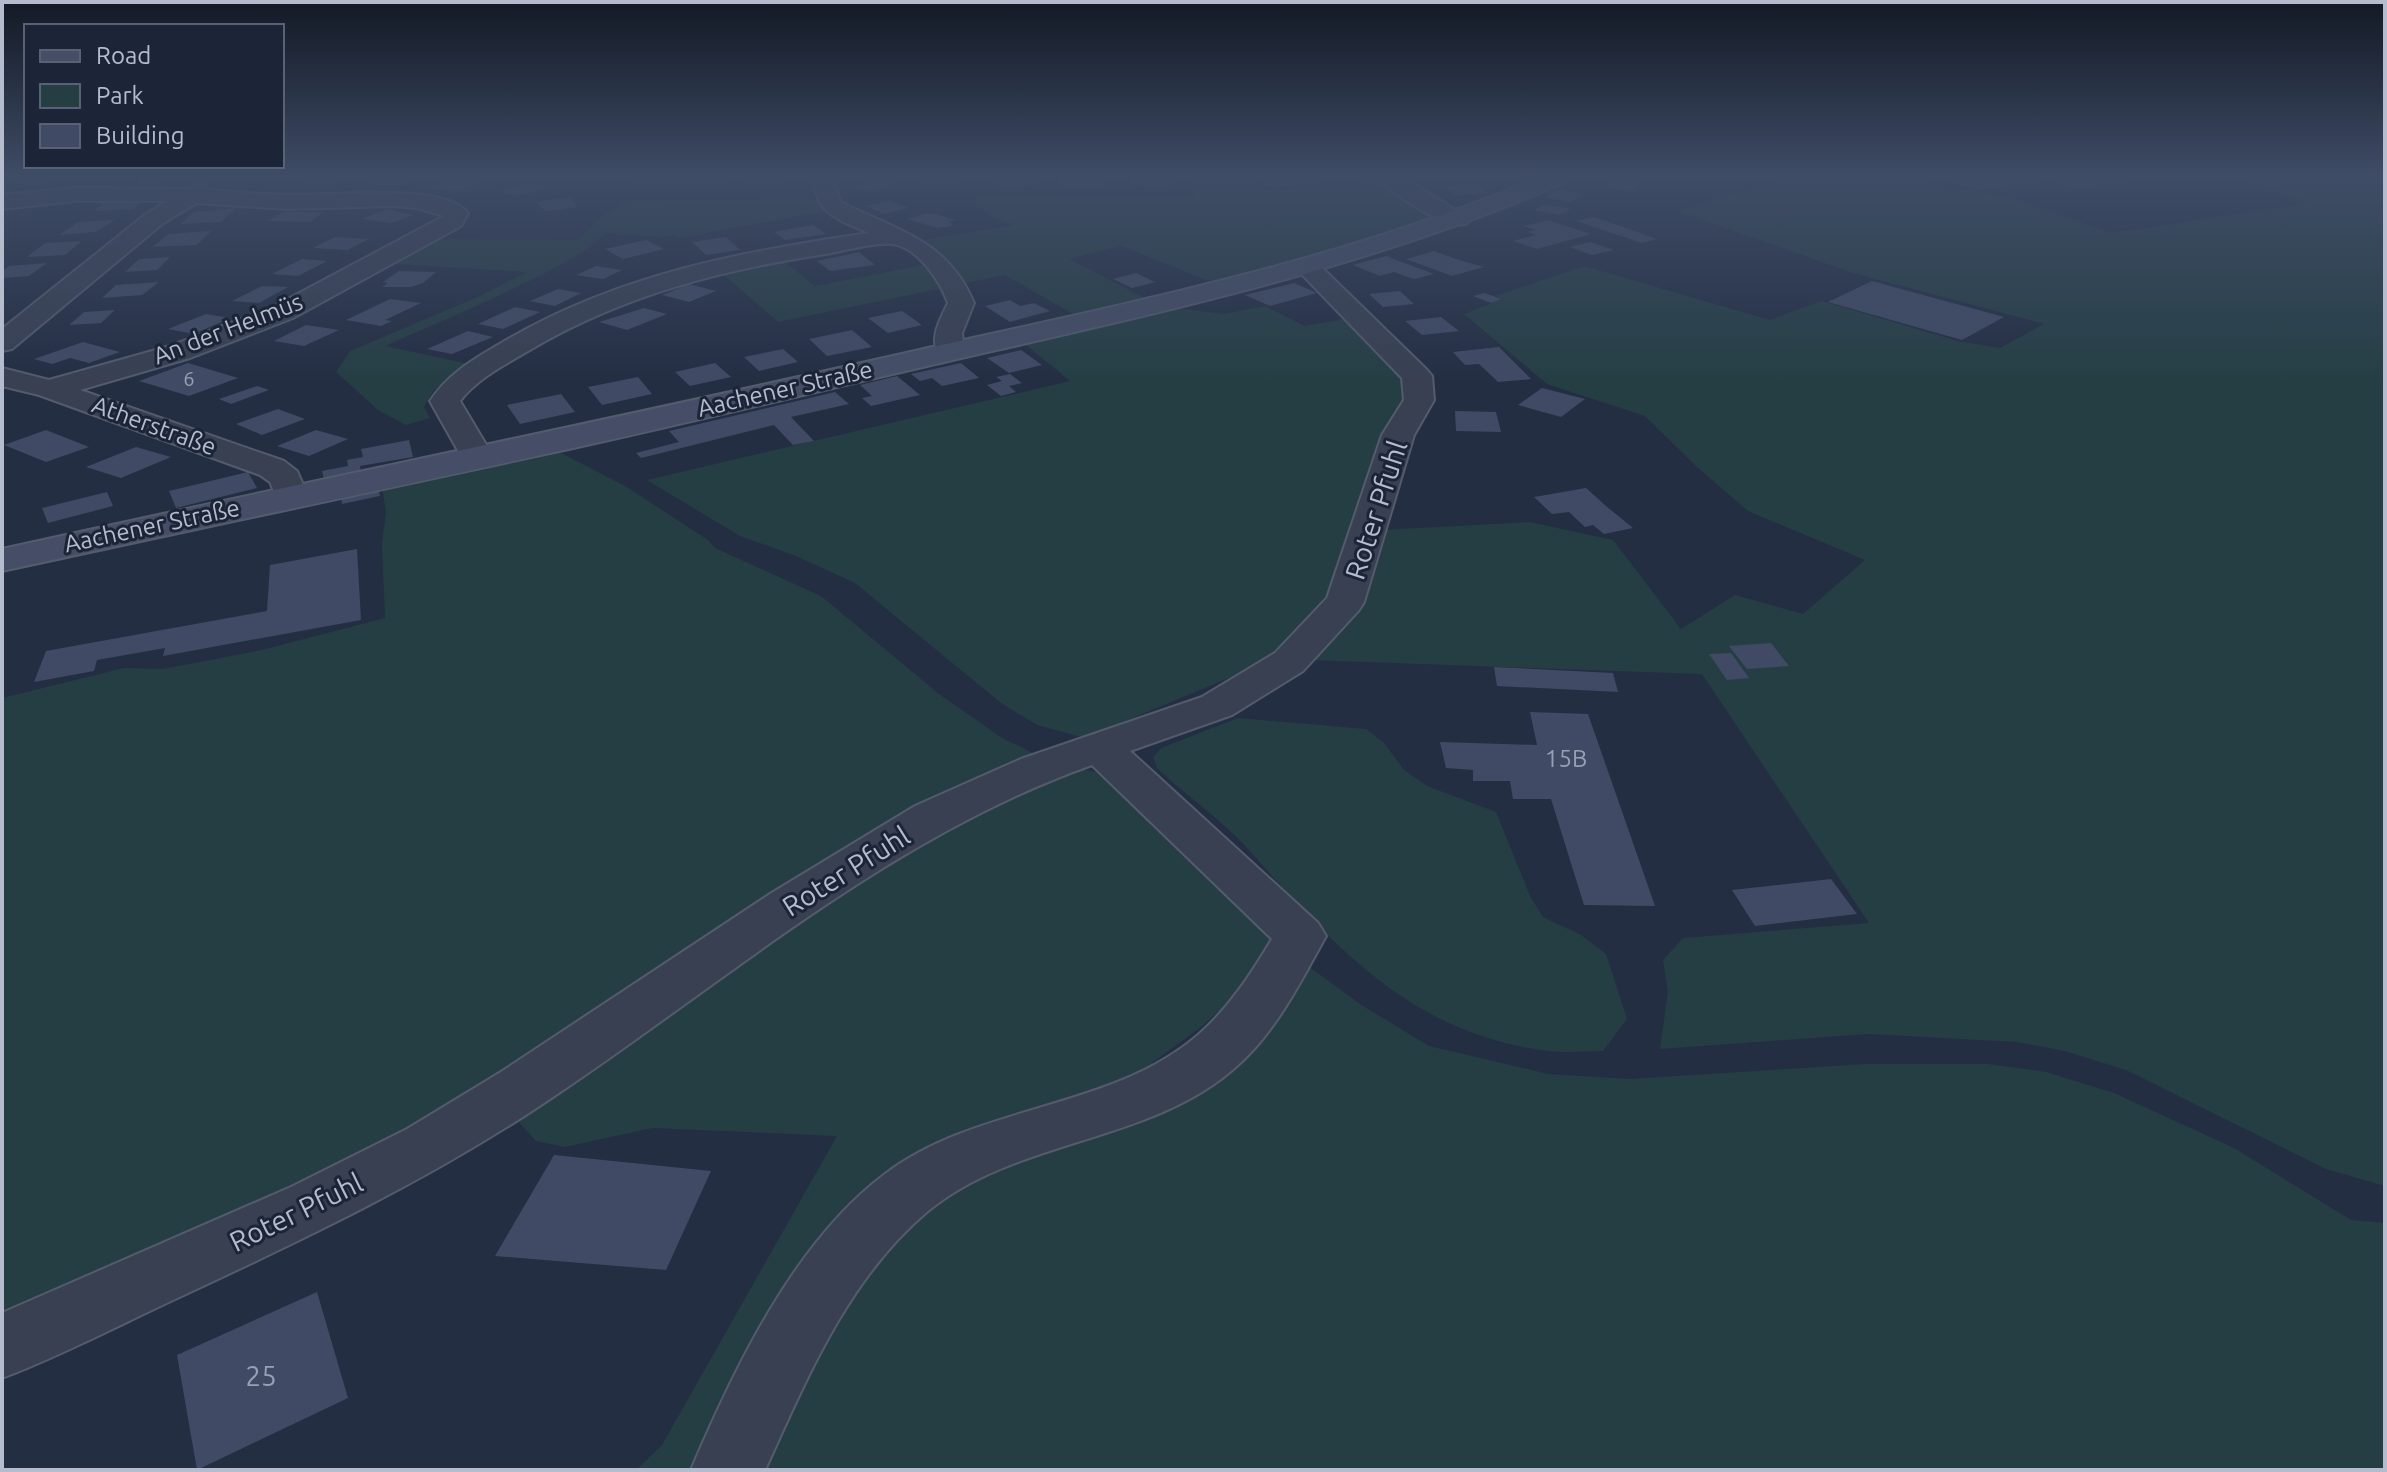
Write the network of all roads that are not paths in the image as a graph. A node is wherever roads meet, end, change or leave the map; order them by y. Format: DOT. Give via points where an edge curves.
graph roads {
  1 [pos="121,246"];
  2 [pos="407,246"];
  3 [pos="831,246"];
  4 [pos="915,246"];
  5 [pos="1372,246"];
  6 [pos="1306,266"];
  7 [pos="2,343"];
  8 [pos="950,351"];
  9 [pos="2,377"];
  10 [pos="50,389"];
  11 [pos="478,458"];
  12 [pos="291,496"];
  13 [pos="2,560"];
  14 [pos="1101,749"];
  15 [pos="2,1346"];
  16 [pos="728,1470"];
  1 -- 7 [label="street"];
  2 -- 10 [label="street, An der Helmüs" via="284,312 180,352"];
  3 -- 11 [label="street" via="669,276 537,332 455,384 445,401"];
  4 -- 8 [label="street" via="939,264 959,294 959,313 948,333"];
  5 -- 6 [label="street, Aachener Straße"];
  6 -- 8 [label="street, Aachener Straße"];
  6 -- 14 [label="street, Roter Pfuhl" via="1417,376 1419,400 1398,435 1345,602 1289,662 1258,683 1217,706"];
  8 -- 11 [label="street, Aachener Straße"];
  9 -- 10 [label="street, Atherstraße"];
  10 -- 12 [label="street, Atherstraße" via="272,468 285,478"];
  11 -- 12 [label="street, Aachener Straße"];
  12 -- 13 [label="street, Aachener Straße"];
  14 -- 15 [label="street, Roter Pfuhl" via="1037,769 932,817 788,906 428,1146 313,1206"];
  14 -- 16 [label="street" via="1300,936 1264,997 1202,1063 1152,1091 990,1146 943,1169 869,1228 822,1287"];
}
